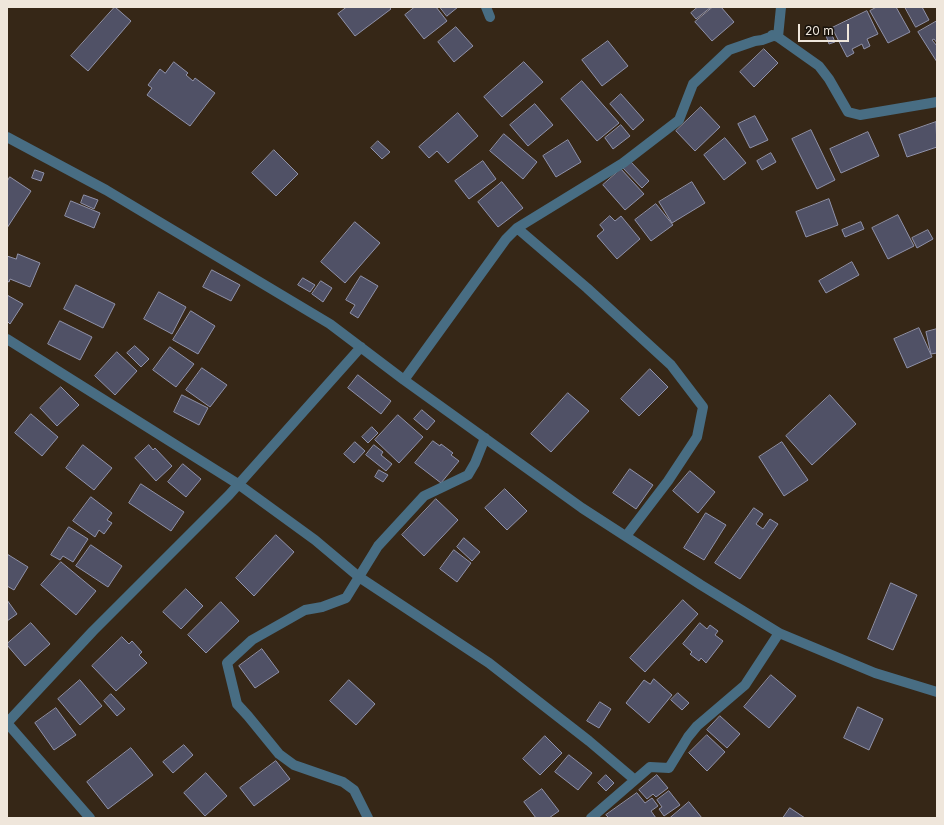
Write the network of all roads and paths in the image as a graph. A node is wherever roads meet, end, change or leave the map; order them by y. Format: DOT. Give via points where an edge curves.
graph roads {
  1 [pos="781,7"];
  2 [pos="778,37"];
  3 [pos="937,102"];
  4 [pos="7,137"];
  5 [pos="517,228"];
  6 [pos="7,339"];
  7 [pos="360,347"];
  8 [pos="404,380"];
  9 [pos="485,438"];
  10 [pos="238,484"];
  11 [pos="626,536"];
  12 [pos="359,577"];
  13 [pos="779,633"];
  14 [pos="937,692"];
  15 [pos="7,723"];
  16 [pos="635,780"];
  17 [pos="90,818"];
  18 [pos="368,818"];
  19 [pos="591,818"];
  1 -- 2 [label="street"];
  2 -- 3 [label="street" via="819,66 848,112 860,115"];
  2 -- 5 [label="street" via="772,35 729,50 693,84 679,120 623,163"];
  4 -- 7 [label="street" via="106,190 330,324"];
  5 -- 8 [label="street" via="506,239"];
  5 -- 11 [label="street" via="671,365 703,407 697,437 668,482"];
  6 -- 10 [label="street"];
  7 -- 8 [label="street"];
  7 -- 10 [label="street"];
  8 -- 9 [label="street"];
  9 -- 11 [label="street" via="582,508"];
  9 -- 12 [label="street" via="468,475 424,496 378,546"];
  10 -- 12 [label="street" via="315,540"];
  10 -- 15 [label="street" via="93,631"];
  11 -- 13 [label="street"];
  12 -- 16 [label="street" via="489,663"];
  12 -- 18 [label="street" via="346,598 305,610 252,640 227,663 237,704 279,754 294,765 343,782 354,790"];
  13 -- 14 [label="street" via="875,673"];
  13 -- 16 [label="street" via="745,685 697,726 669,768 650,767"];
  15 -- 17 [label="street"];
  16 -- 19 [label="street"];
}
